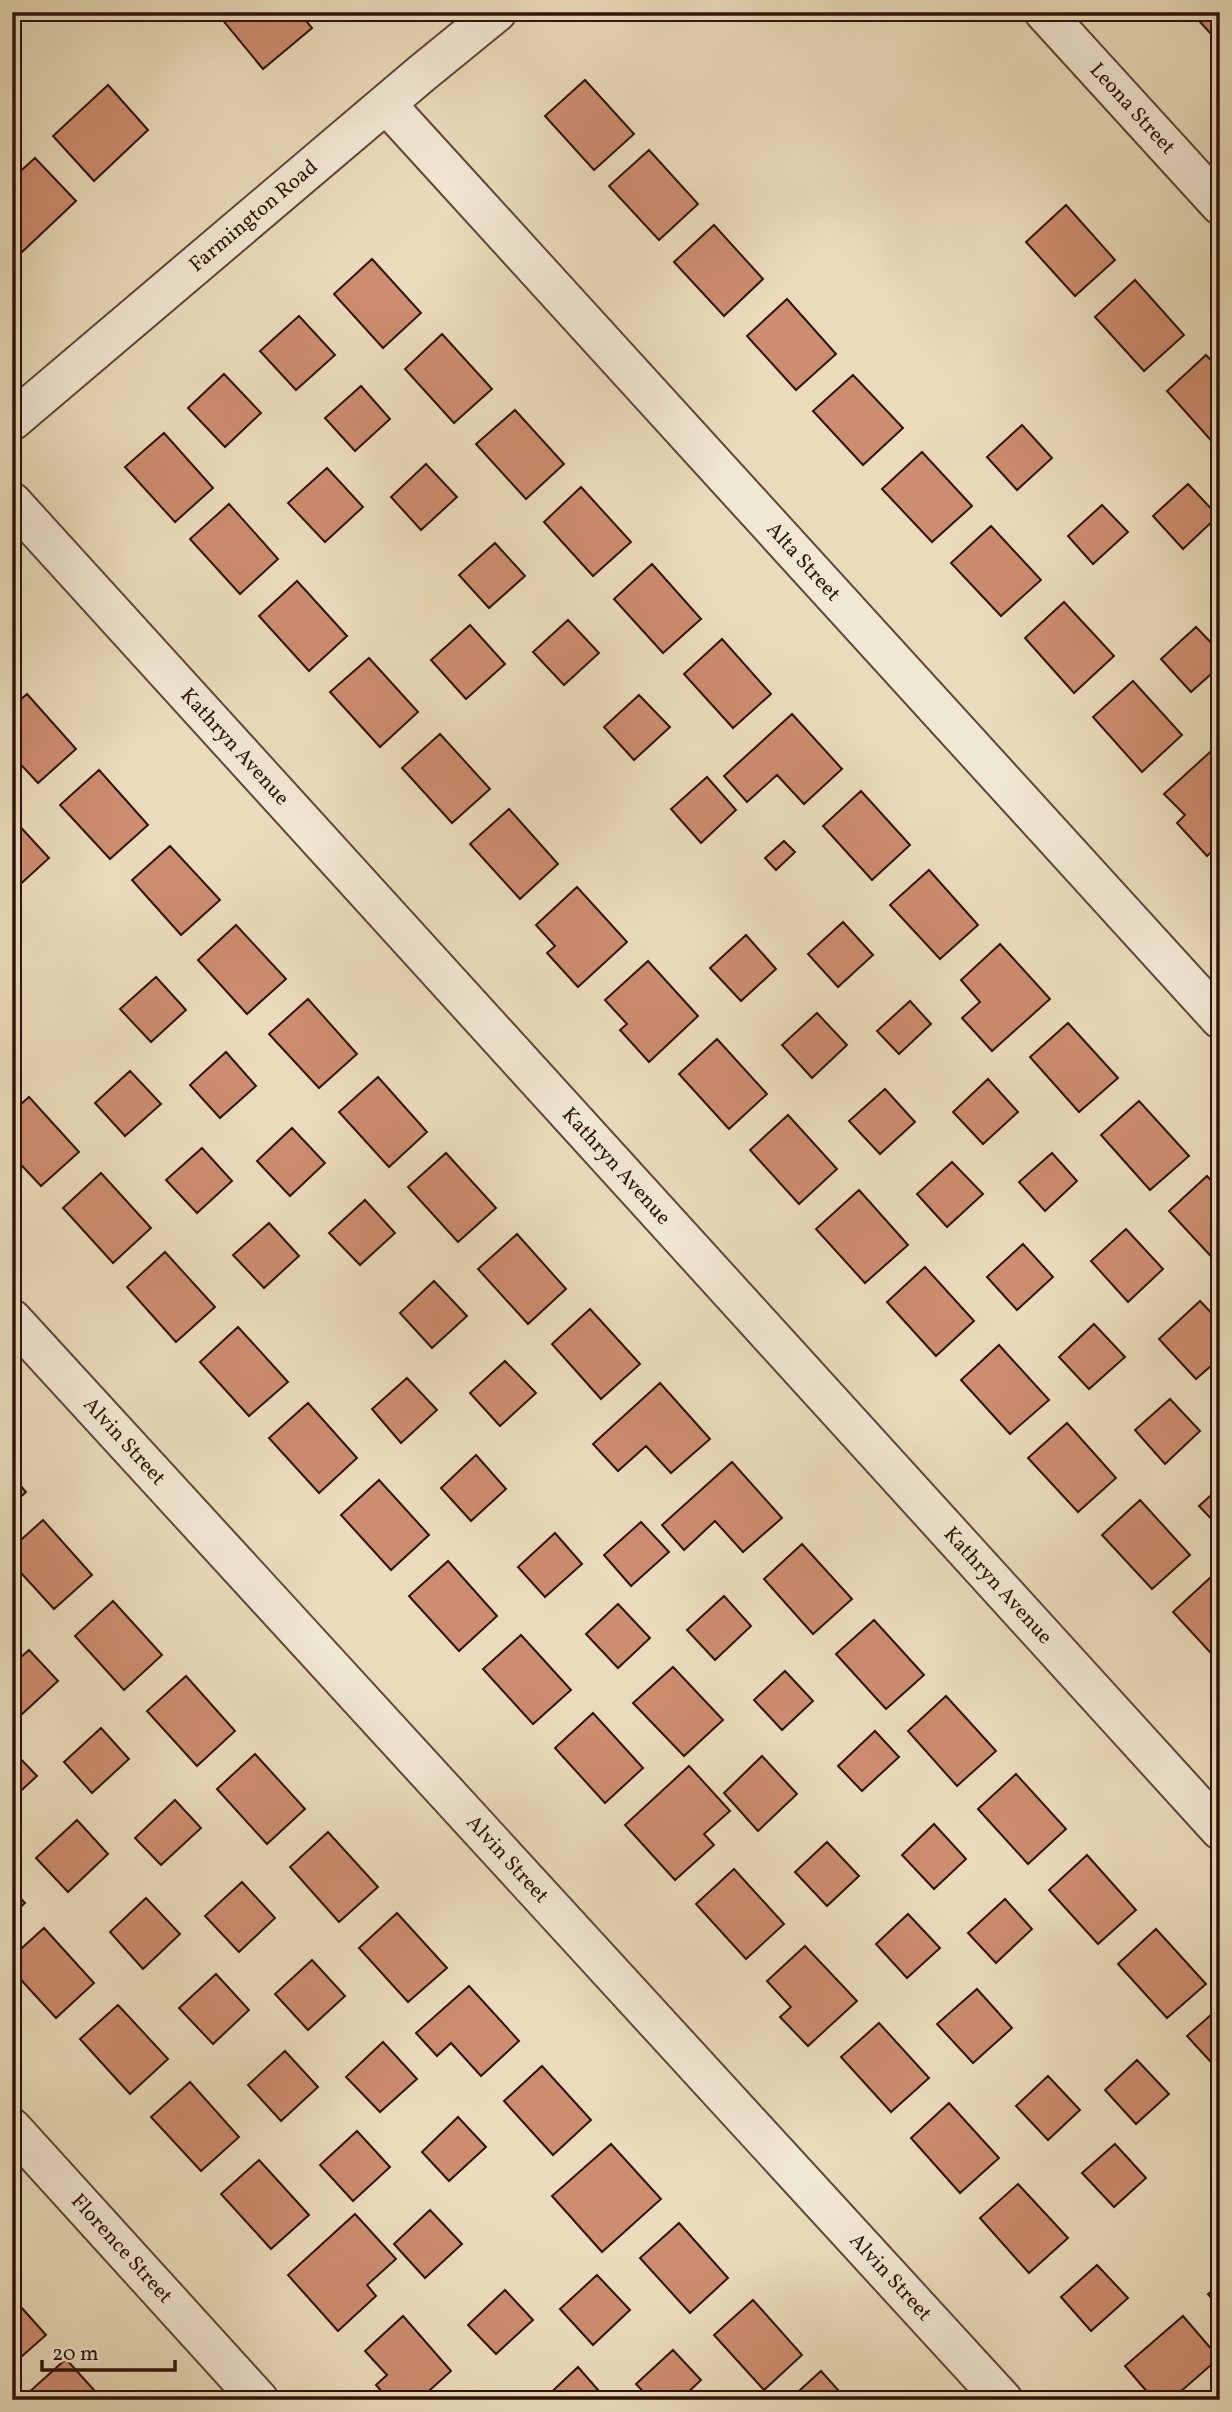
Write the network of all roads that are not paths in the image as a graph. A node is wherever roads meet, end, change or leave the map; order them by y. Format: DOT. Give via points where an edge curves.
graph roads {
  1 [pos="497,12"];
  2 [pos="1044,12"];
  3 [pos="456,25"];
  4 [pos="387,104"];
  5 [pos="1220,205"];
  6 [pos="12,421"];
  7 [pos="12,502"];
  8 [pos="1220,1019"];
  9 [pos="12,1319"];
  10 [pos="1220,1830"];
  11 [pos="12,2128"];
  12 [pos="259,2400"];
  13 [pos="1003,2400"];
  1 -- 3 [label="street, Farmington Road"];
  2 -- 5 [label="street, Leona Street"];
  3 -- 4 [label="street, Farmington Road"];
  4 -- 6 [label="street, Farmington Road"];
  4 -- 8 [label="street, Alta Street"];
  7 -- 10 [label="street, Kathryn Avenue"];
  9 -- 13 [label="street, Alvin Street"];
  11 -- 12 [label="street, Florence Street"];
}
